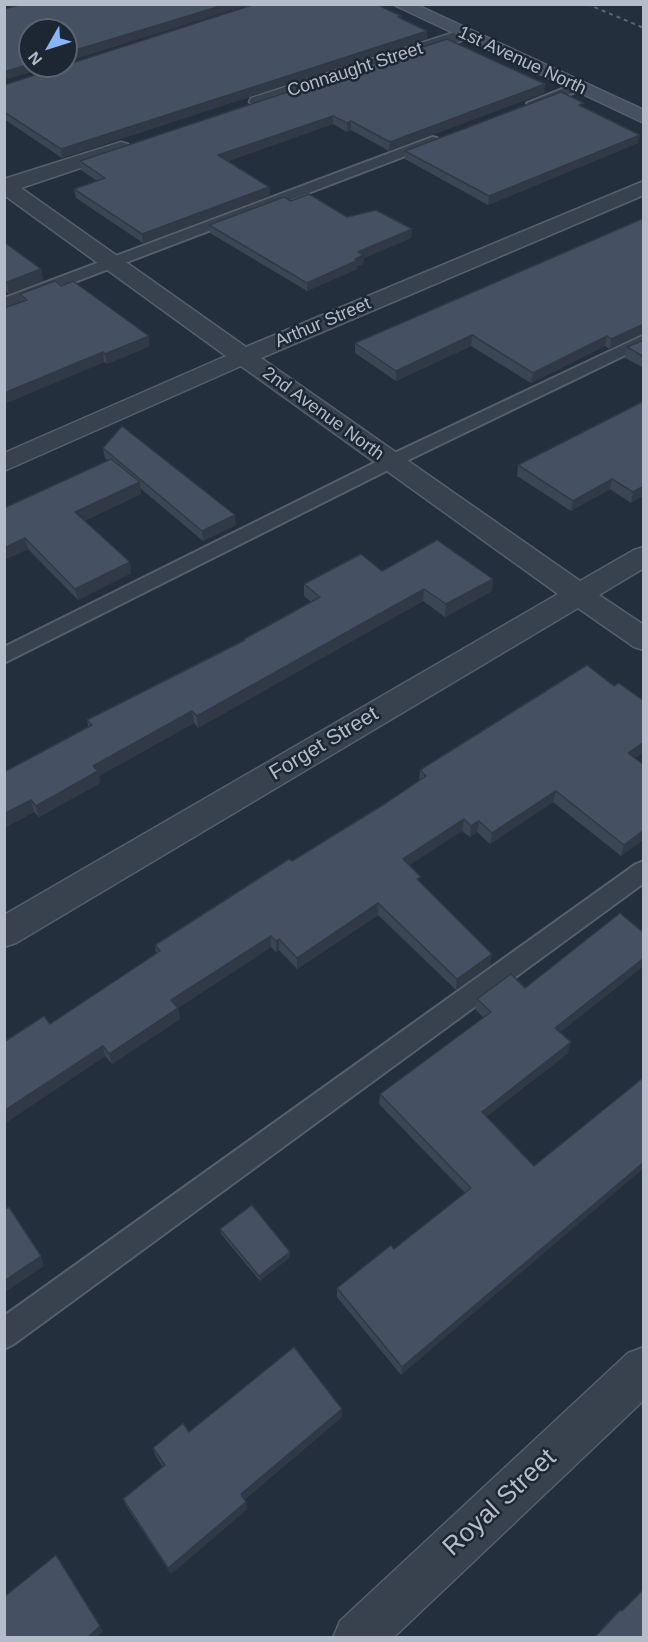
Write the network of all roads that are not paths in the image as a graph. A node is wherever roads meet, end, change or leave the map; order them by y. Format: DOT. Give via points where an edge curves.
graph roads {
  1 [pos="400,4"];
  2 [pos="464,34"];
  3 [pos="577,87"];
  4 [pos="241,108"];
  5 [pos="522,108"];
  6 [pos="644,117"];
  7 [pos="444,137"];
  8 [pos="140,141"];
  9 [pos="5,185"];
  10 [pos="644,188"];
  11 [pos="112,262"];
  12 [pos="4,304"];
  13 [pos="644,340"];
  14 [pos="243,357"];
  15 [pos="390,462"];
  16 [pos="4,463"];
  17 [pos="644,556"];
  18 [pos="579,594"];
  19 [pos="644,640"];
  20 [pos="4,656"];
  21 [pos="644,870"];
  22 [pos="4,933"];
  23 [pos="4,1334"];
  24 [pos="644,1369"];
  25 [pos="357,1638"];
  1 -- 2 [label="main road, 1st Avenue North"];
  2 -- 3 [label="main road, 1st Avenue North"];
  2 -- 4 [label="street, Connaught Street"];
  3 -- 5 [label="lane"];
  3 -- 6 [label="main road, 1st Avenue North"];
  7 -- 11 [label="lane"];
  8 -- 9 [label="street"];
  9 -- 11 [label="street, 2nd Avenue North"];
  10 -- 14 [label="street, Arthur Street"];
  11 -- 12 [label="lane"];
  11 -- 14 [label="street, 2nd Avenue North"];
  13 -- 15 [label="lane"];
  14 -- 15 [label="street, 2nd Avenue North"];
  14 -- 16 [label="street, Arthur Street"];
  15 -- 18 [label="street, 2nd Avenue North"];
  15 -- 20 [label="lane"];
  17 -- 18 [label="street, Forget Street"];
  18 -- 19 [label="street, 2nd Avenue North"];
  18 -- 22 [label="street, Forget Street"];
  21 -- 23 [label="lane"];
  24 -- 25 [label="street, Royal Street"];
}
